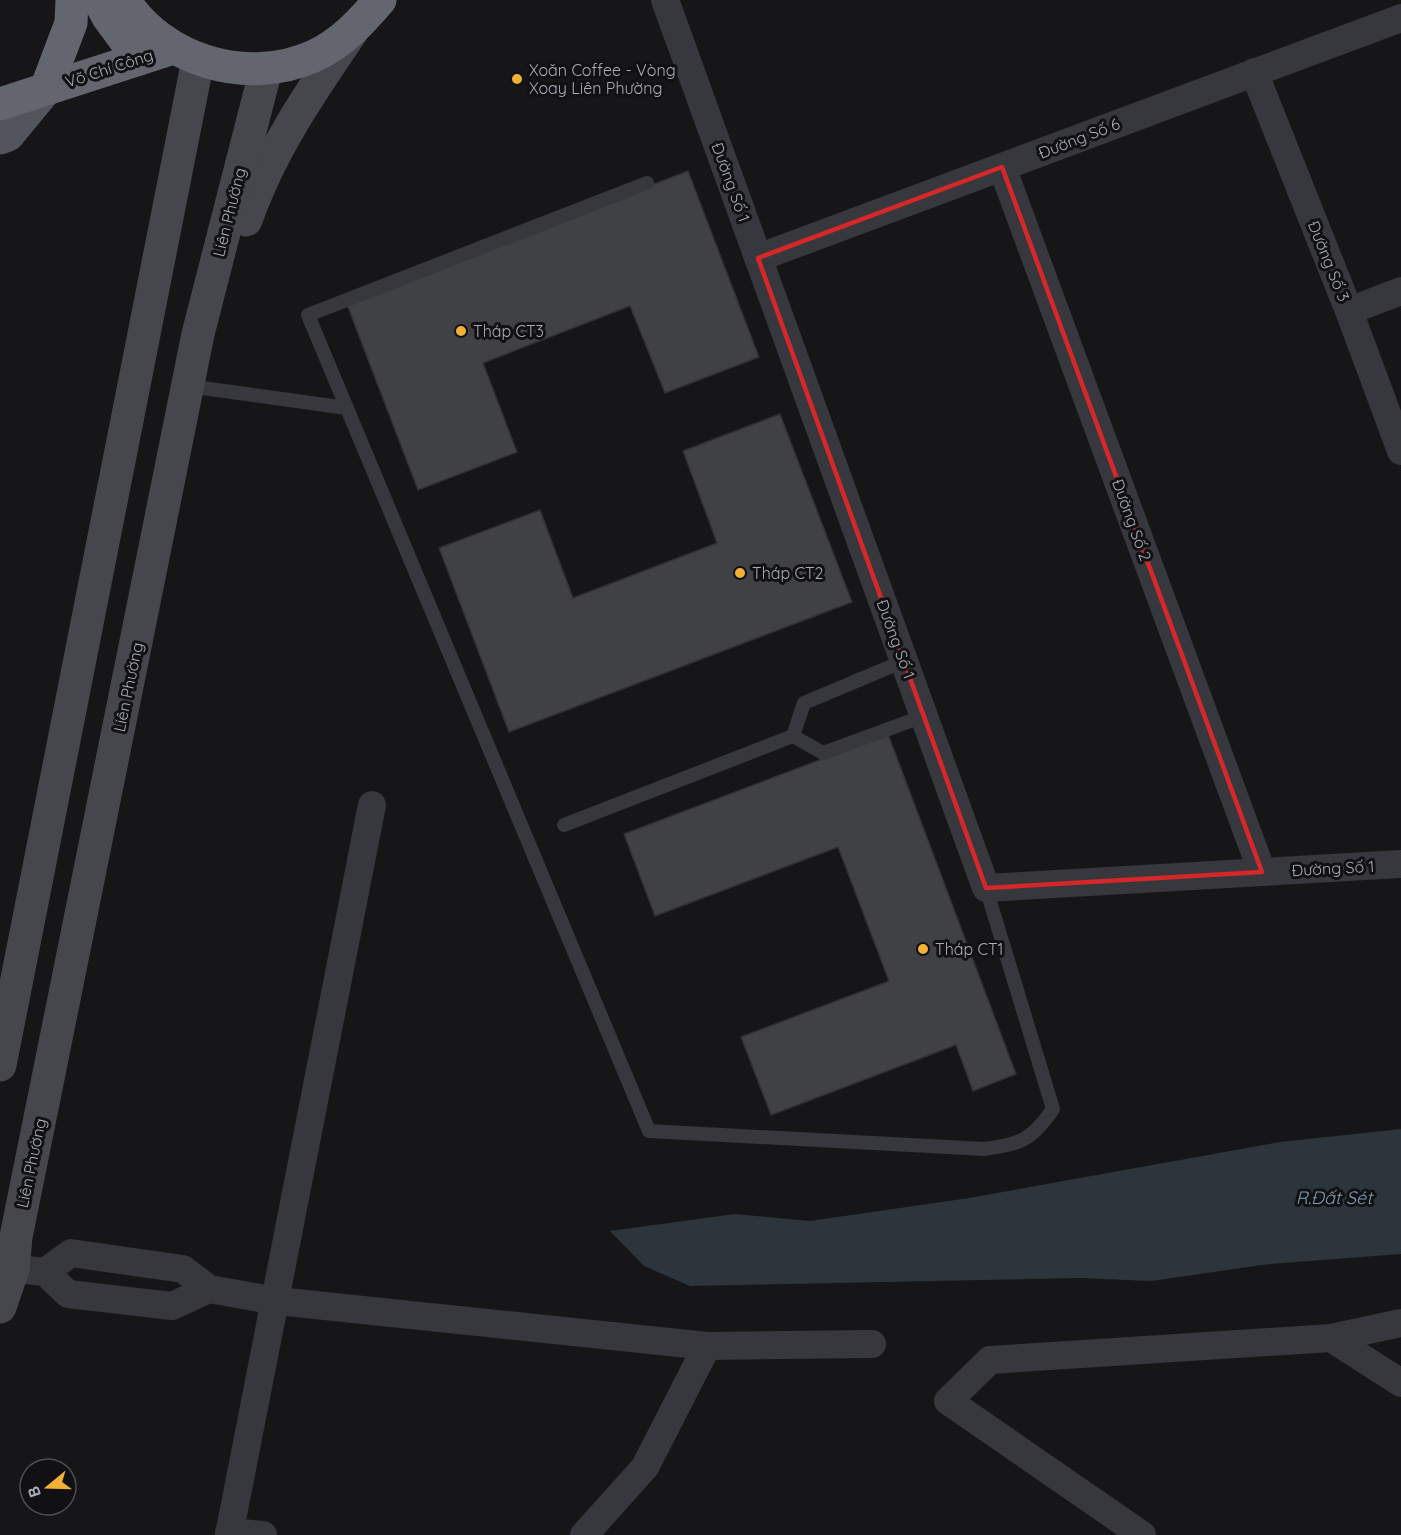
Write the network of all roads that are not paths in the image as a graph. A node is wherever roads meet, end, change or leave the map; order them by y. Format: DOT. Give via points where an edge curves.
graph roads {
  1 [pos="72,0"];
  2 [pos="99,0"];
  3 [pos="124,0"];
  4 [pos="380,0"];
  5 [pos="664,0"];
  6 [pos="1401,18"];
  7 [pos="351,33"];
  8 [pos="185,54"];
  9 [pos="139,59"];
  10 [pos="266,69"];
  11 [pos="1254,72"];
  12 [pos="46,89"];
  13 [pos="0,104"];
  14 [pos="0,138"];
  15 [pos="1002,167"];
  16 [pos="647,183"];
  17 [pos="758,258"];
  18 [pos="1401,291"];
  19 [pos="1349,311"];
  20 [pos="198,334"];
  21 [pos="188,386"];
  22 [pos="347,408"];
  23 [pos="1401,451"];
  24 [pos="904,661"];
  25 [pos="924,716"];
  26 [pos="793,736"];
  27 [pos="372,805"];
  28 [pos="564,825"];
  29 [pos="1401,864"];
  30 [pos="1262,872"];
  31 [pos="986,888"];
  32 [pos="0,1065"];
  33 [pos="7,1268"];
  34 [pos="45,1272"];
  35 [pos="209,1289"];
  36 [pos="277,1301"];
  37 [pos="0,1307"];
  38 [pos="1401,1323"];
  39 [pos="1331,1338"];
  40 [pos="872,1344"];
  41 [pos="707,1346"];
  42 [pos="1401,1383"];
  43 [pos="229,1533"];
  44 [pos="263,1535"];
  45 [pos="584,1535"];
  46 [pos="1143,1535"];
  1 -- 12 [label="highway" via="71,23"];
  2 -- 9 [label="highway"];
  3 -- 8 [label="highway" via="135,18"];
  4 -- 7 [label="highway"];
  5 -- 17 [label="street, Đường Số 1"];
  6 -- 11 [label="street, Đường Số 6"];
  7 -- 10 [label="highway" via="314,56"];
  7 -- 20 [label="street" via="283,135 259,183 219,302"];
  8 -- 9 [label="highway, Võ Chí Công"];
  8 -- 10 [label="highway" via="230,68"];
  8 -- 32 [label="street"];
  9 -- 12 [label="highway, Võ Chí Công"];
  10 -- 20 [label="street, Liên Phường"];
  11 -- 15 [label="street, Đường Số 6"];
  11 -- 19 [label="street, Đường Số 3"];
  12 -- 13 [label="highway, Võ Chí Công"];
  12 -- 14 [label="main road, Võ Chí Công" via="8,135"];
  15 -- 17 [label="street, Đường Số 6"];
  15 -- 30 [label="street, Đường Số 2"];
  16 -- 22 [label="lane" via="308,315"];
  17 -- 24 [label="street, Đường Số 1"];
  18 -- 19 [label="street"];
  19 -- 23 [label="street, Đường Số 3"];
  20 -- 21 [label="street, Liên Phường"];
  21 -- 22 [label="lane"];
  21 -- 33 [label="street, Liên Phường"];
  22 -- 31 [label="lane" via="649,1131 984,1149 1016,1144 1038,1132 1053,1109"];
  24 -- 25 [label="street, Đường Số 1"];
  24 -- 26 [label="lane" via="804,703"];
  25 -- 26 [label="lane" via="823,753"];
  25 -- 31 [label="street, Đường Số 1"];
  26 -- 28 [label="lane"];
  27 -- 36 [label="street"];
  29 -- 30 [label="street, Đường Số 1"];
  30 -- 31 [label="street, Đường Số 1"];
  33 -- 34 [label="street"];
  33 -- 37 [label="street, Liên Phường"];
  34 -- 35 [label="street" via="68,1294 172,1306"];
  34 -- 35 [label="street" via="72,1253 183,1269"];
  35 -- 36 [label="street"];
  36 -- 41 [label="street"];
  36 -- 43 [label="street"];
  38 -- 39 [label="street"];
  39 -- 42 [label="street"];
  39 -- 46 [label="street" via="990,1360 948,1401"];
  40 -- 41 [label="street"];
  41 -- 45 [label="street" via="645,1467"];
  43 -- 44 [label="street"];
}
